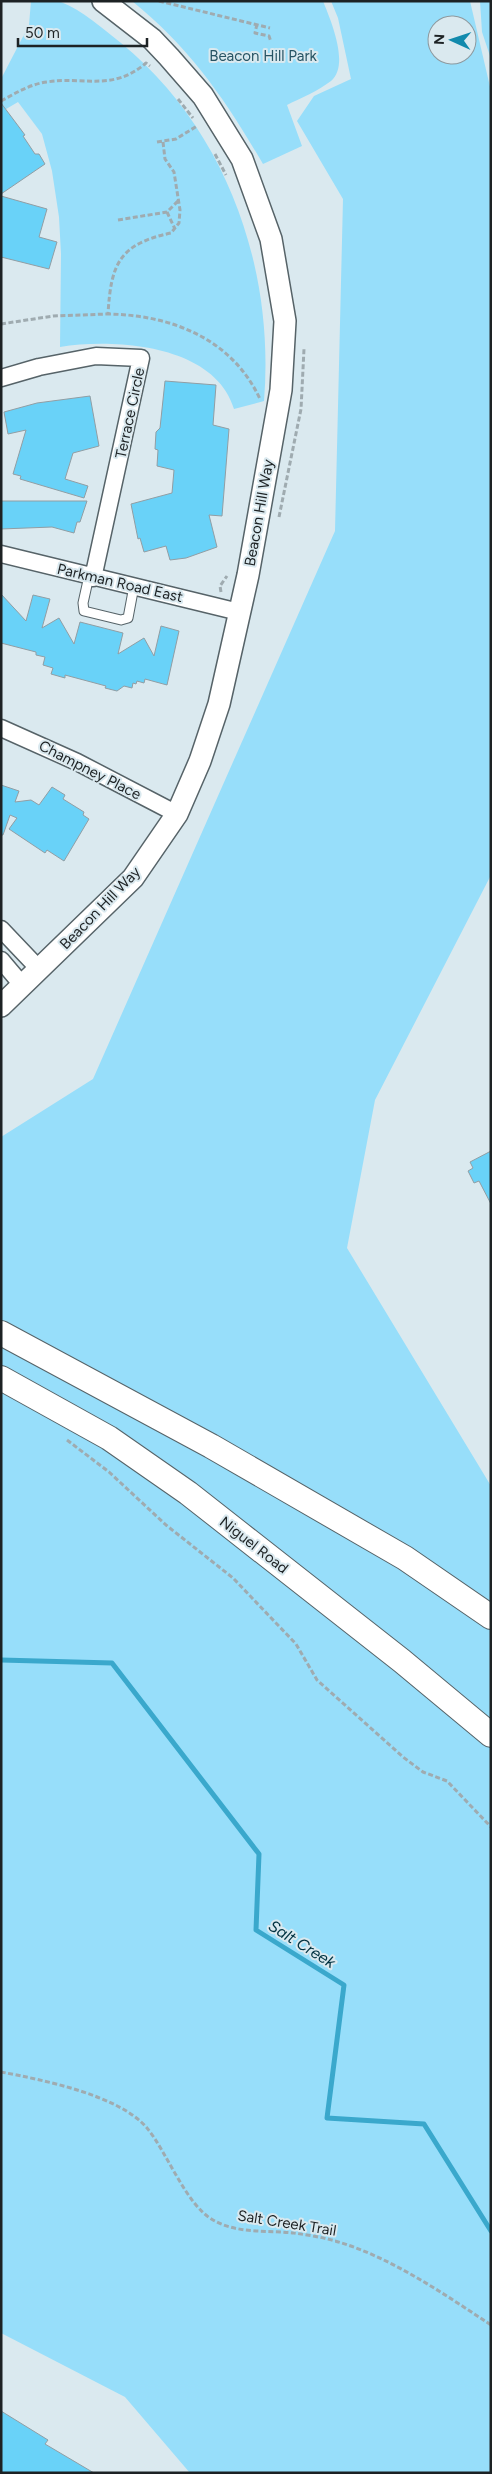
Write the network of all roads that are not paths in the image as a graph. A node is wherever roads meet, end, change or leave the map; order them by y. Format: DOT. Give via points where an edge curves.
graph roads {
  1 [pos="103,1"];
  2 [pos="1,378"];
  3 [pos="1,554"];
  4 [pos="91,577"];
  5 [pos="134,586"];
  6 [pos="239,612"];
  7 [pos="1,728"];
  8 [pos="177,814"];
  9 [pos="1,928"];
  10 [pos="1,960"];
  11 [pos="40,970"];
  12 [pos="23,986"];
  13 [pos="1,1006"];
  14 [pos="1,1333"];
  15 [pos="1,1378"];
  16 [pos="491,1617"];
  17 [pos="491,1735"];
  1 -- 6 [label="street, Beacon Hill Way" via="152,39 203,96 242,159 272,239 286,321 281,390"];
  2 -- 4 [label="street, Terrace Circle" via="96,356 142,358"];
  3 -- 4 [label="street, Parkman Road East"];
  4 -- 5 [label="street, Parkman Road East"];
  4 -- 5 [label="lane" via="83,603 84,611 121,620 128,618"];
  5 -- 6 [label="street, Parkman Road East"];
  6 -- 8 [label="street, Beacon Hill Way" via="219,704 200,761"];
  7 -- 8 [label="street, Champney Place" via="77,762"];
  8 -- 11 [label="street, Beacon Hill Way" via="132,878"];
  9 -- 11 [label="street"];
  10 -- 12 [label="street"];
  11 -- 12 [label="street, Beacon Hill Way"];
  12 -- 13 [label="street, Beacon Hill Way"];
  14 -- 16 [label="main road" via="210,1446 397,1554"];
  15 -- 17 [label="main road, Niguel Road" via="109,1438 188,1493"];
}
